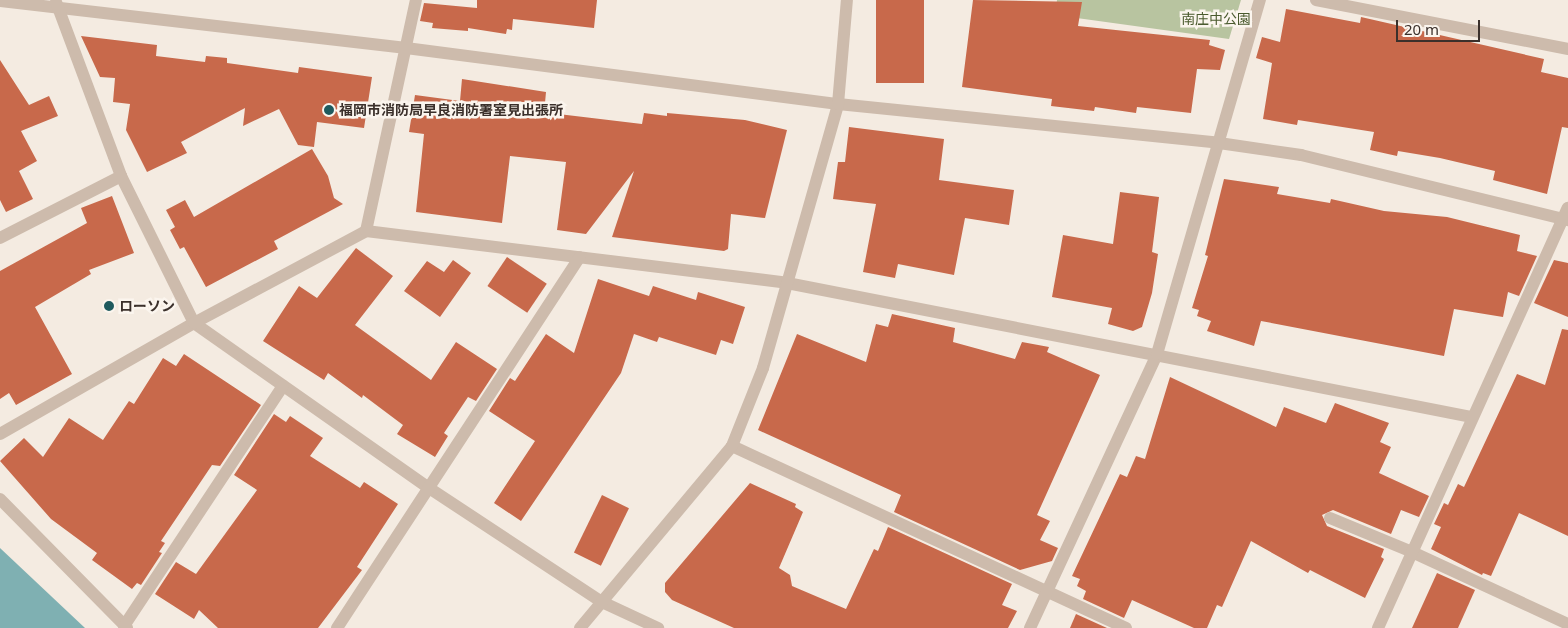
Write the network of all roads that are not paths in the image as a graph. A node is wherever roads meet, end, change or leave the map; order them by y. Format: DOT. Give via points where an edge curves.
graph roads {
  1 [pos="416,0"];
  2 [pos="847,0"];
  3 [pos="1260,0"];
  4 [pos="1316,0"];
  5 [pos="0,2"];
  6 [pos="56,4"];
  7 [pos="406,48"];
  8 [pos="1568,49"];
  9 [pos="838,104"];
  10 [pos="1218,143"];
  11 [pos="121,176"];
  12 [pos="1566,216"];
  13 [pos="366,230"];
  14 [pos="0,238"];
  15 [pos="580,257"];
  16 [pos="788,283"];
  17 [pos="194,323"];
  18 [pos="1157,354"];
  19 [pos="283,386"];
  20 [pos="1472,417"];
  21 [pos="0,434"];
  22 [pos="732,446"];
  23 [pos="429,488"];
  24 [pos="0,499"];
  25 [pos="1330,518"];
  26 [pos="1412,552"];
  27 [pos="1046,592"];
  28 [pos="602,602"];
  29 [pos="1568,624"];
  30 [pos="125,627"];
  31 [pos="337,628"];
  32 [pos="580,628"];
  33 [pos="658,628"];
  34 [pos="1030,628"];
  35 [pos="1126,628"];
  36 [pos="1378,628"];
  1 -- 7 [label="street"];
  2 -- 9 [label="street"];
  3 -- 10 [label="street"];
  4 -- 8 [label="street"];
  5 -- 6 [label="street"];
  6 -- 7 [label="street"];
  6 -- 11 [label="street"];
  7 -- 9 [label="street"];
  7 -- 13 [label="street"];
  9 -- 10 [label="street"];
  9 -- 16 [label="street"];
  10 -- 12 [label="street" via="1301,155"];
  10 -- 18 [label="street"];
  11 -- 14 [label="street"];
  11 -- 17 [label="street"];
  12 -- 20 [label="street"];
  13 -- 15 [label="street"];
  13 -- 17 [label="street"];
  15 -- 16 [label="street"];
  15 -- 23 [label="street"];
  16 -- 18 [label="street"];
  16 -- 22 [label="street" via="763,368"];
  17 -- 19 [label="street"];
  17 -- 21 [label="street"];
  18 -- 20 [label="street"];
  18 -- 27 [label="street"];
  19 -- 23 [label="street"];
  19 -- 30 [label="street"];
  20 -- 26 [label="street"];
  22 -- 27 [label="street"];
  22 -- 28 [label="street"];
  23 -- 28 [label="street"];
  23 -- 31 [label="street"];
  24 -- 30 [label="street"];
  25 -- 26 [label="street"];
  26 -- 29 [label="street"];
  26 -- 36 [label="street"];
  27 -- 34 [label="street"];
  27 -- 35 [label="street"];
  28 -- 32 [label="street"];
  28 -- 33 [label="street"];
}
